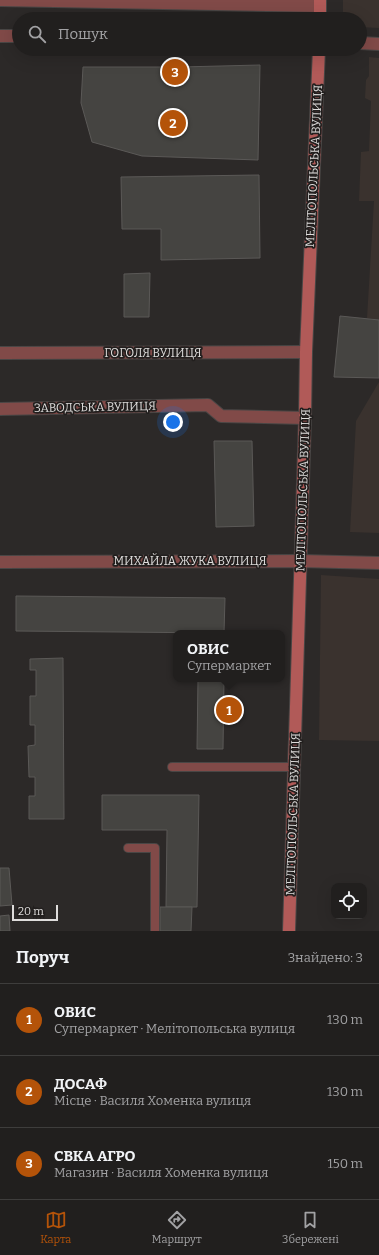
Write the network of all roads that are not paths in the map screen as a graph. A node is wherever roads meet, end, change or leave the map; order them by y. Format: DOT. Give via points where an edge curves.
graph roads {
  1 [pos="0,0"];
  2 [pos="320,3"];
  3 [pos="0,36"];
  4 [pos="12,36"];
  5 [pos="367,43"];
  6 [pos="379,44"];
  7 [pos="319,56"];
  8 [pos="306,352"];
  9 [pos="0,353"];
  10 [pos="0,409"];
  11 [pos="305,418"];
  12 [pos="301,561"];
  13 [pos="0,562"];
  14 [pos="379,563"];
  15 [pos="172,767"];
  16 [pos="295,767"];
  17 [pos="128,848"];
  18 [pos="155,931"];
  19 [pos="289,931"];
  1 -- 2 [label="street"];
  3 -- 4 [label="street"];
  5 -- 6 [label="street"];
  7 -- 8 [label="main road, МЕЛІТОПОЛЬСЬКА ВУЛИЦЯ"];
  8 -- 9 [label="street, ГОГОЛЯ ВУЛИЦЯ"];
  8 -- 11 [label="main road, МЕЛІТОПОЛЬСЬКА ВУЛИЦЯ"];
  10 -- 11 [label="street, ЗАВОДСЬКА ВУЛИЦЯ" via="208,405 221,416"];
  11 -- 12 [label="main road, МЕЛІТОПОЛЬСЬКА ВУЛИЦЯ"];
  12 -- 13 [label="street, МИХАЙЛА ЖУКА ВУЛИЦЯ"];
  12 -- 14 [label="street, МИХАЙЛА ЖУКА ВУЛИЦЯ"];
  12 -- 16 [label="main road, МЕЛІТОПОЛЬСЬКА ВУЛИЦЯ"];
  15 -- 16 [label="lane"];
  16 -- 19 [label="main road, МЕЛІТОПОЛЬСЬКА ВУЛИЦЯ"];
  17 -- 18 [label="lane" via="155,848"];
}
